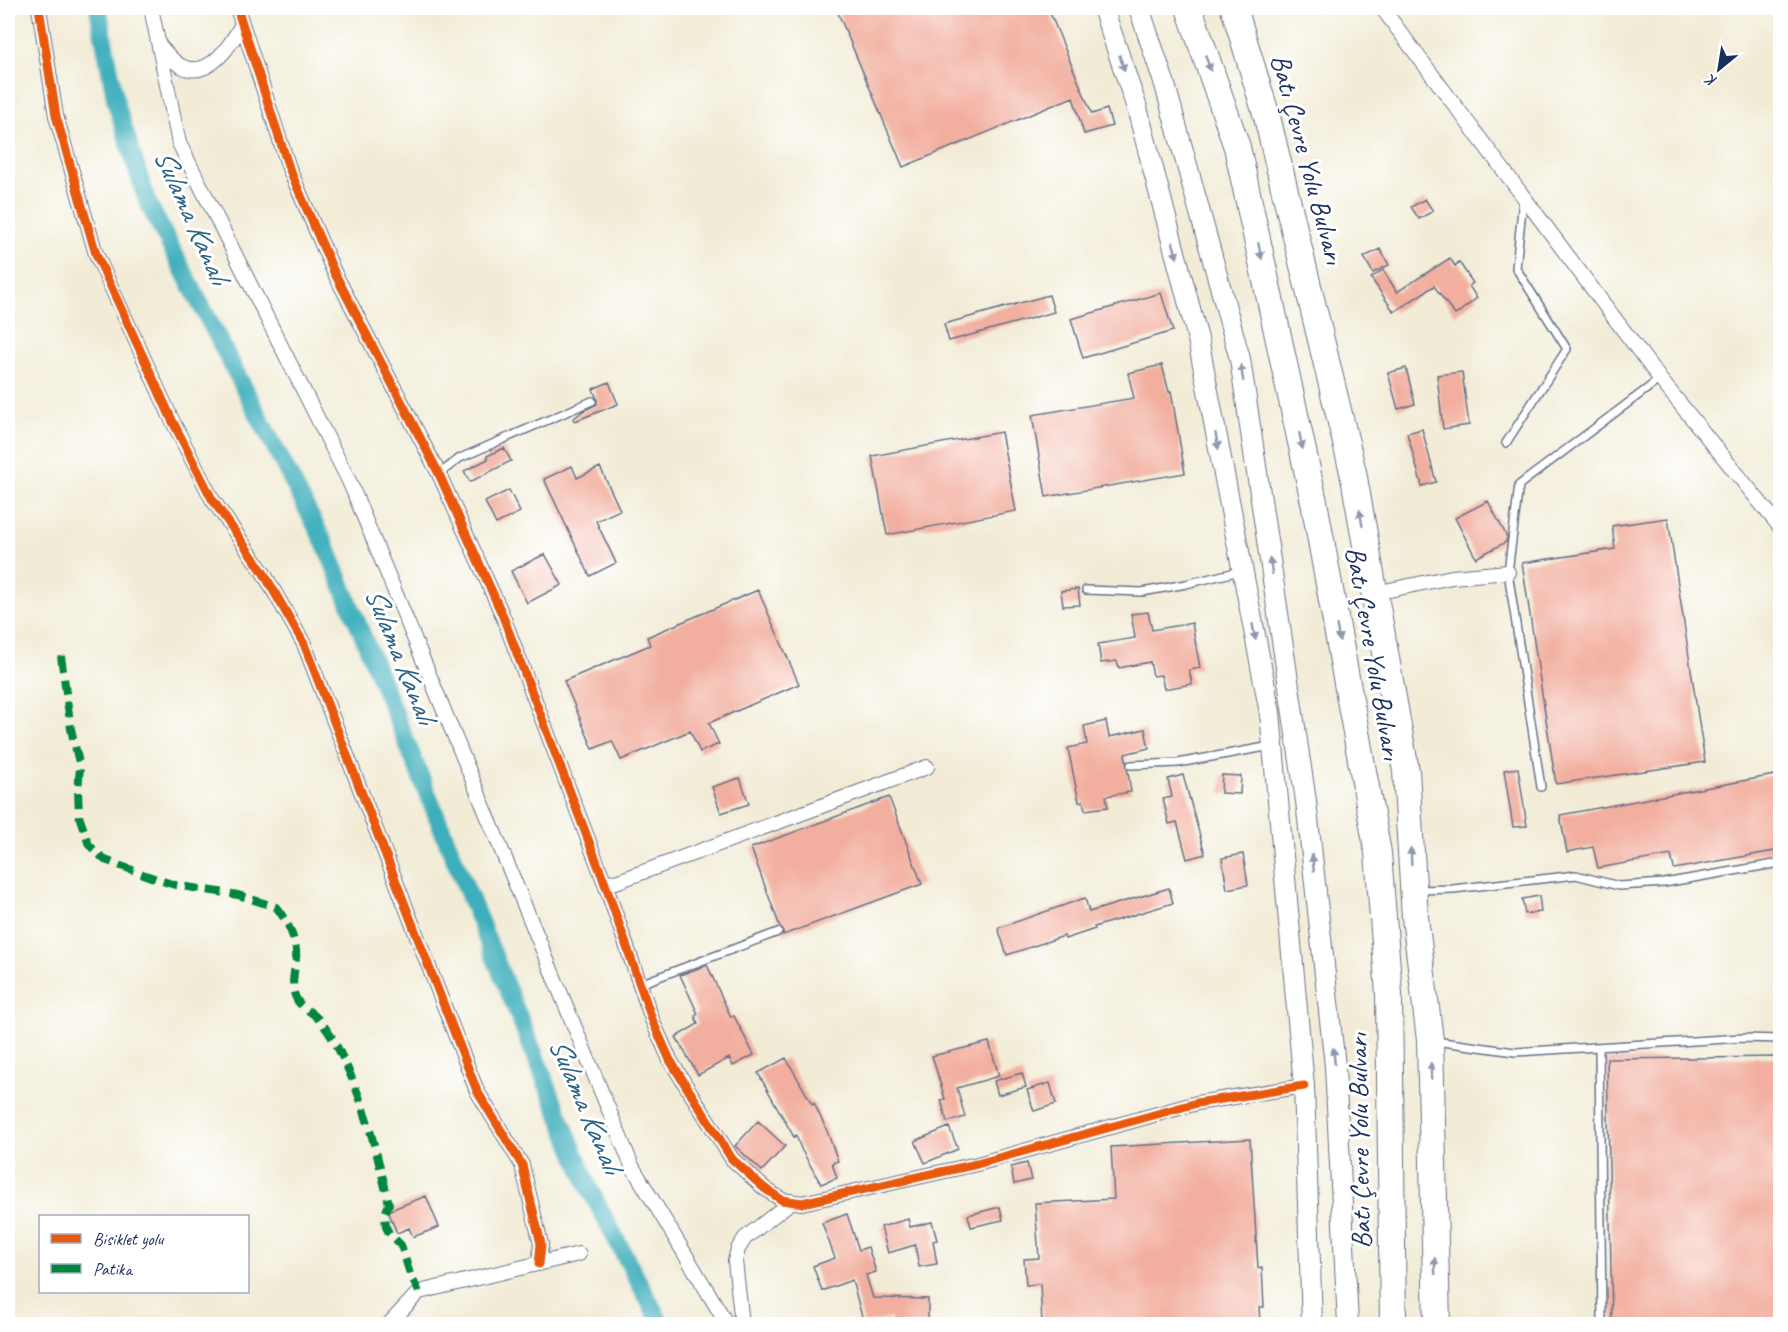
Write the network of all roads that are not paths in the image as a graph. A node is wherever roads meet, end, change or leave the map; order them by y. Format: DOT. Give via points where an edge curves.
graph roads {
  1 [pos="39,8"];
  2 [pos="151,8"];
  3 [pos="237,8"];
  4 [pos="1103,8"];
  5 [pos="1139,8"];
  6 [pos="1189,8"];
  7 [pos="1234,8"];
  8 [pos="1382,8"];
  9 [pos="242,24"];
  10 [pos="159,46"];
  11 [pos="1523,196"];
  12 [pos="1660,379"];
  13 [pos="592,401"];
  14 [pos="1506,443"];
  15 [pos="439,474"];
  16 [pos="1780,527"];
  17 [pos="1242,570"];
  18 [pos="1508,572"];
  19 [pos="1086,590"];
  20 [pos="1375,593"];
  21 [pos="1273,746"];
  22 [pos="1131,765"];
  23 [pos="927,767"];
  24 [pos="1541,787"];
  25 [pos="1780,862"];
  26 [pos="604,881"];
  27 [pos="1413,890"];
  28 [pos="778,932"];
  29 [pos="640,984"];
  30 [pos="1780,1039"];
  31 [pos="1430,1040"];
  32 [pos="1599,1047"];
  33 [pos="1304,1086"];
  34 [pos="792,1202"];
  35 [pos="579,1254"];
  36 [pos="539,1264"];
  37 [pos="1602,1323"];
  38 [pos="389,1324"];
  39 [pos="727,1324"];
  40 [pos="742,1324"];
  41 [pos="1311,1324"];
  42 [pos="1348,1324"];
  43 [pos="1393,1324"];
  44 [pos="1437,1324"];
  1 -- 36 [label="street" via="56,116 96,254 212,499 263,572 304,644 477,1091 522,1166 541,1244"];
  2 -- 10 [label="street"];
  3 -- 9 [label="street"];
  4 -- 17 [label="main road, one-way" via="1137,108 1198,339"];
  42 -- 5 [label="main road, one-way" via="1335,1066 1307,813 1240,359 1166,84"];
  6 -- 43 [label="highway, Batı Çevre Yolu Bulvarı, one-way" via="1240,159 1314,502 1378,853 1389,994"];
  20 -- 7 [label="highway, Batı Çevre Yolu Bulvarı, one-way" via="1350,460 1267,117"];
  8 -- 11 [label="street"];
  9 -- 10 [label="street" via="224,53 202,67 190,70 181,66"];
  9 -- 15 [label="street" via="289,168 334,272"];
  10 -- 39 [label="street" via="178,143 350,483 632,1166"];
  11 -- 12 [label="street"];
  11 -- 14 [label="lane" via="1516,268 1567,349"];
  12 -- 16 [label="street"];
  12 -- 18 [label="lane" via="1519,485"];
  13 -- 15 [label="lane" via="460,458"];
  15 -- 26 [label="street" via="502,614"];
  17 -- 19 [label="lane" via="1142,592"];
  17 -- 21 [label="main road, one-way"];
  18 -- 20 [label="street" via="1452,577"];
  18 -- 24 [label="lane"];
  27 -- 20 [label="highway, Batı Çevre Yolu Bulvarı, one-way" via="1406,771"];
  21 -- 22 [label="lane" via="1178,763"];
  21 -- 33 [label="main road"];
  23 -- 26 [label="street" via="616,882"];
  25 -- 27 [label="lane" via="1665,882 1619,885 1576,875 1453,890"];
  26 -- 29 [label="street"];
  27 -- 31 [label="highway, Batı Çevre Yolu Bulvarı"];
  28 -- 29 [label="lane"];
  29 -- 34 [label="street" via="670,1060 732,1159 764,1188"];
  30 -- 32 [label="lane"];
  31 -- 32 [label="lane" via="1515,1052"];
  44 -- 31 [label="highway, Batı Çevre Yolu Bulvarı, one-way"];
  32 -- 37 [label="lane"];
  33 -- 34 [label="street" via="1197,1102 977,1164"];
  33 -- 41 [label="main road"];
  34 -- 40 [label="street" via="744,1238 738,1249 735,1261"];
  35 -- 36 [label="street"];
  36 -- 38 [label="street" via="418,1293"];
}
